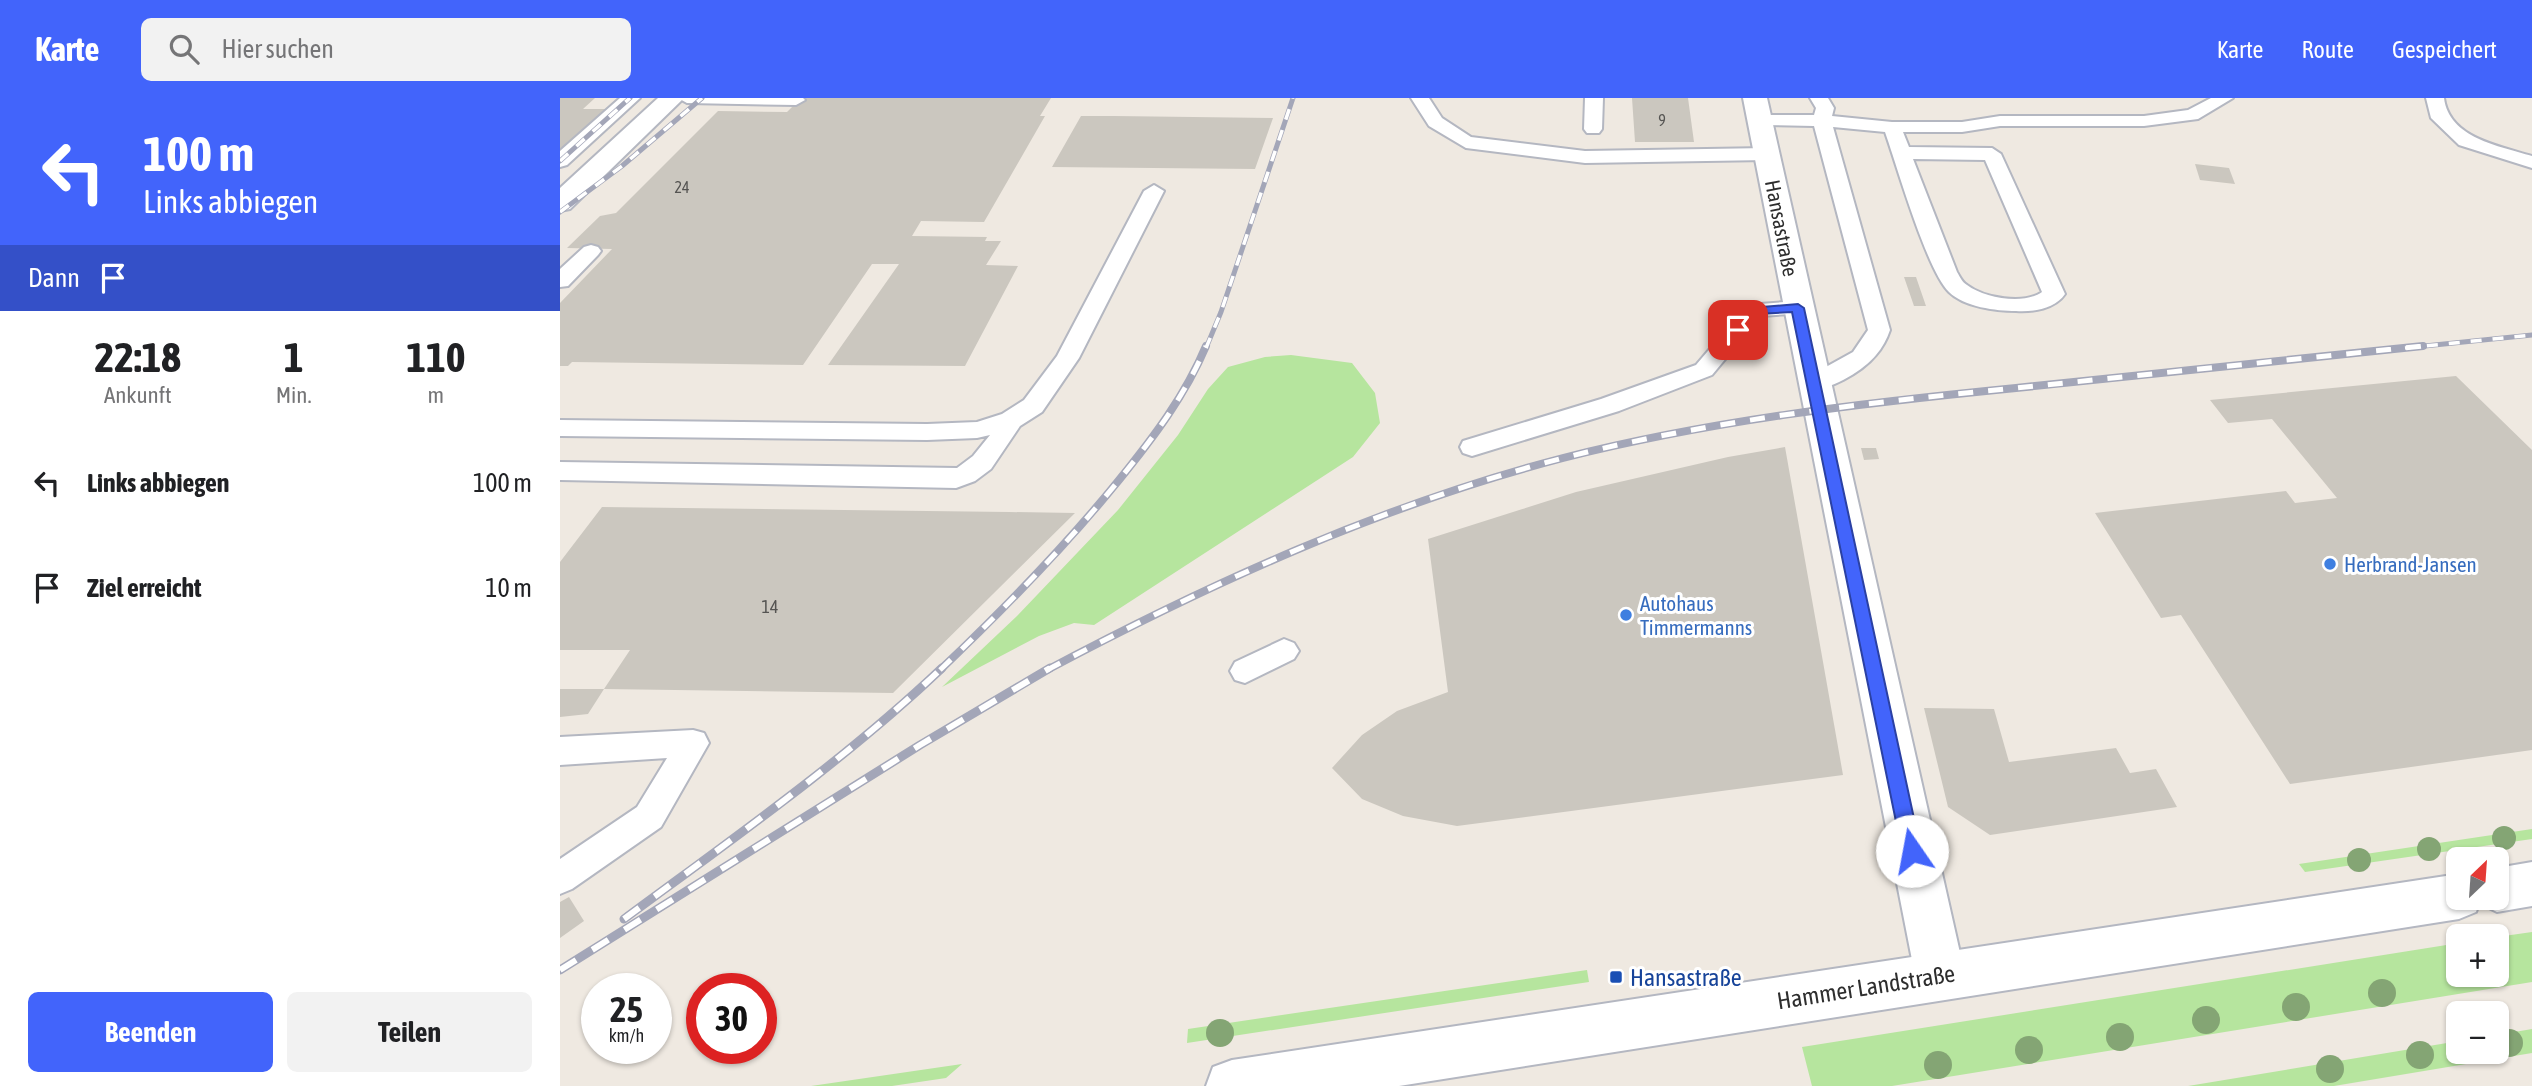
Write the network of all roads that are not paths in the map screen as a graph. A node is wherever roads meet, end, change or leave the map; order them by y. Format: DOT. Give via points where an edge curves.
graph roads {
  1 [pos="631,98"];
  2 [pos="672,98"];
  3 [pos="687,98"];
  4 [pos="1420,98"];
  5 [pos="1594,98"];
  6 [pos="2224,98"];
  7 [pos="2435,98"];
  8 [pos="796,100"];
  9 [pos="1822,105"];
  10 [pos="2000,121"];
  11 [pos="1760,124"];
  12 [pos="1892,127"];
  13 [pos="1593,130"];
  14 [pos="1903,153"];
  15 [pos="560,161"];
  16 [pos="2532,162"];
  17 [pos="1154,191"];
  18 [pos="561,201"];
  19 [pos="591,251"];
  20 [pos="560,281"];
  21 [pos="1798,308"];
  22 [pos="1814,383"];
  23 [pos="1011,420"];
  24 [pos="560,428"];
  25 [pos="1472,447"];
  26 [pos="560,471"];
  27 [pos="1284,651"];
  28 [pos="1245,671"];
  29 [pos="560,751"];
  30 [pos="560,878"];
  31 [pos="2532,884"];
  32 [pos="2510,888"];
  33 [pos="2446,897"];
  34 [pos="1940,975"];
  35 [pos="1231,1086"];
  1 -- 15 [label="lane"];
  2 -- 18 [label="street"];
  3 -- 8 [label="lane"];
  4 -- 11 [label="lane" via="1435,122 1466,142 1585,157"];
  5 -- 13 [label="lane"];
  6 -- 10 [label="lane" via="2192,115 2169,120"];
  7 -- 16 [label="lane" via="2437,114 2466,141"];
  9 -- 10 [label="lane" via="1859,113 1967,115"];
  9 -- 11 [label="lane"];
  9 -- 12 [label="lane"];
  9 -- 22 [label="lane" via="1878,330 1874,345 1861,360"];
  10 -- 12 [label="lane" via="1962,127"];
  11 -- 21 [label="street, Hansastraße"];
  12 -- 14 [label="lane"];
  14 -- 14 [label="lane" via="1946,272 1958,289 1987,302 2034,305 2049,300 2054,294 2046,273 1992,154"];
  17 -- 23 [label="lane" via="1067,358 1032,406"];
  19 -- 20 [label="lane"];
  21 -- 22 [label="street, Hansastraße"];
  21 -- 25 [label="lane" via="1755,310 1704,370 1610,405"];
  22 -- 34 [label="street, Hansastraße"];
  23 -- 24 [label="lane" via="977,430 927,432"];
  23 -- 26 [label="lane" via="981,466 956,479"];
  27 -- 28 [label="lane"];
  29 -- 30 [label="lane" via="693,743 649,817"];
  31 -- 32 [label="street"];
  33 -- 34 [label="street, Hammer Landstraße"];
  34 -- 35 [label="street, Hammer Landstraße"];
}
